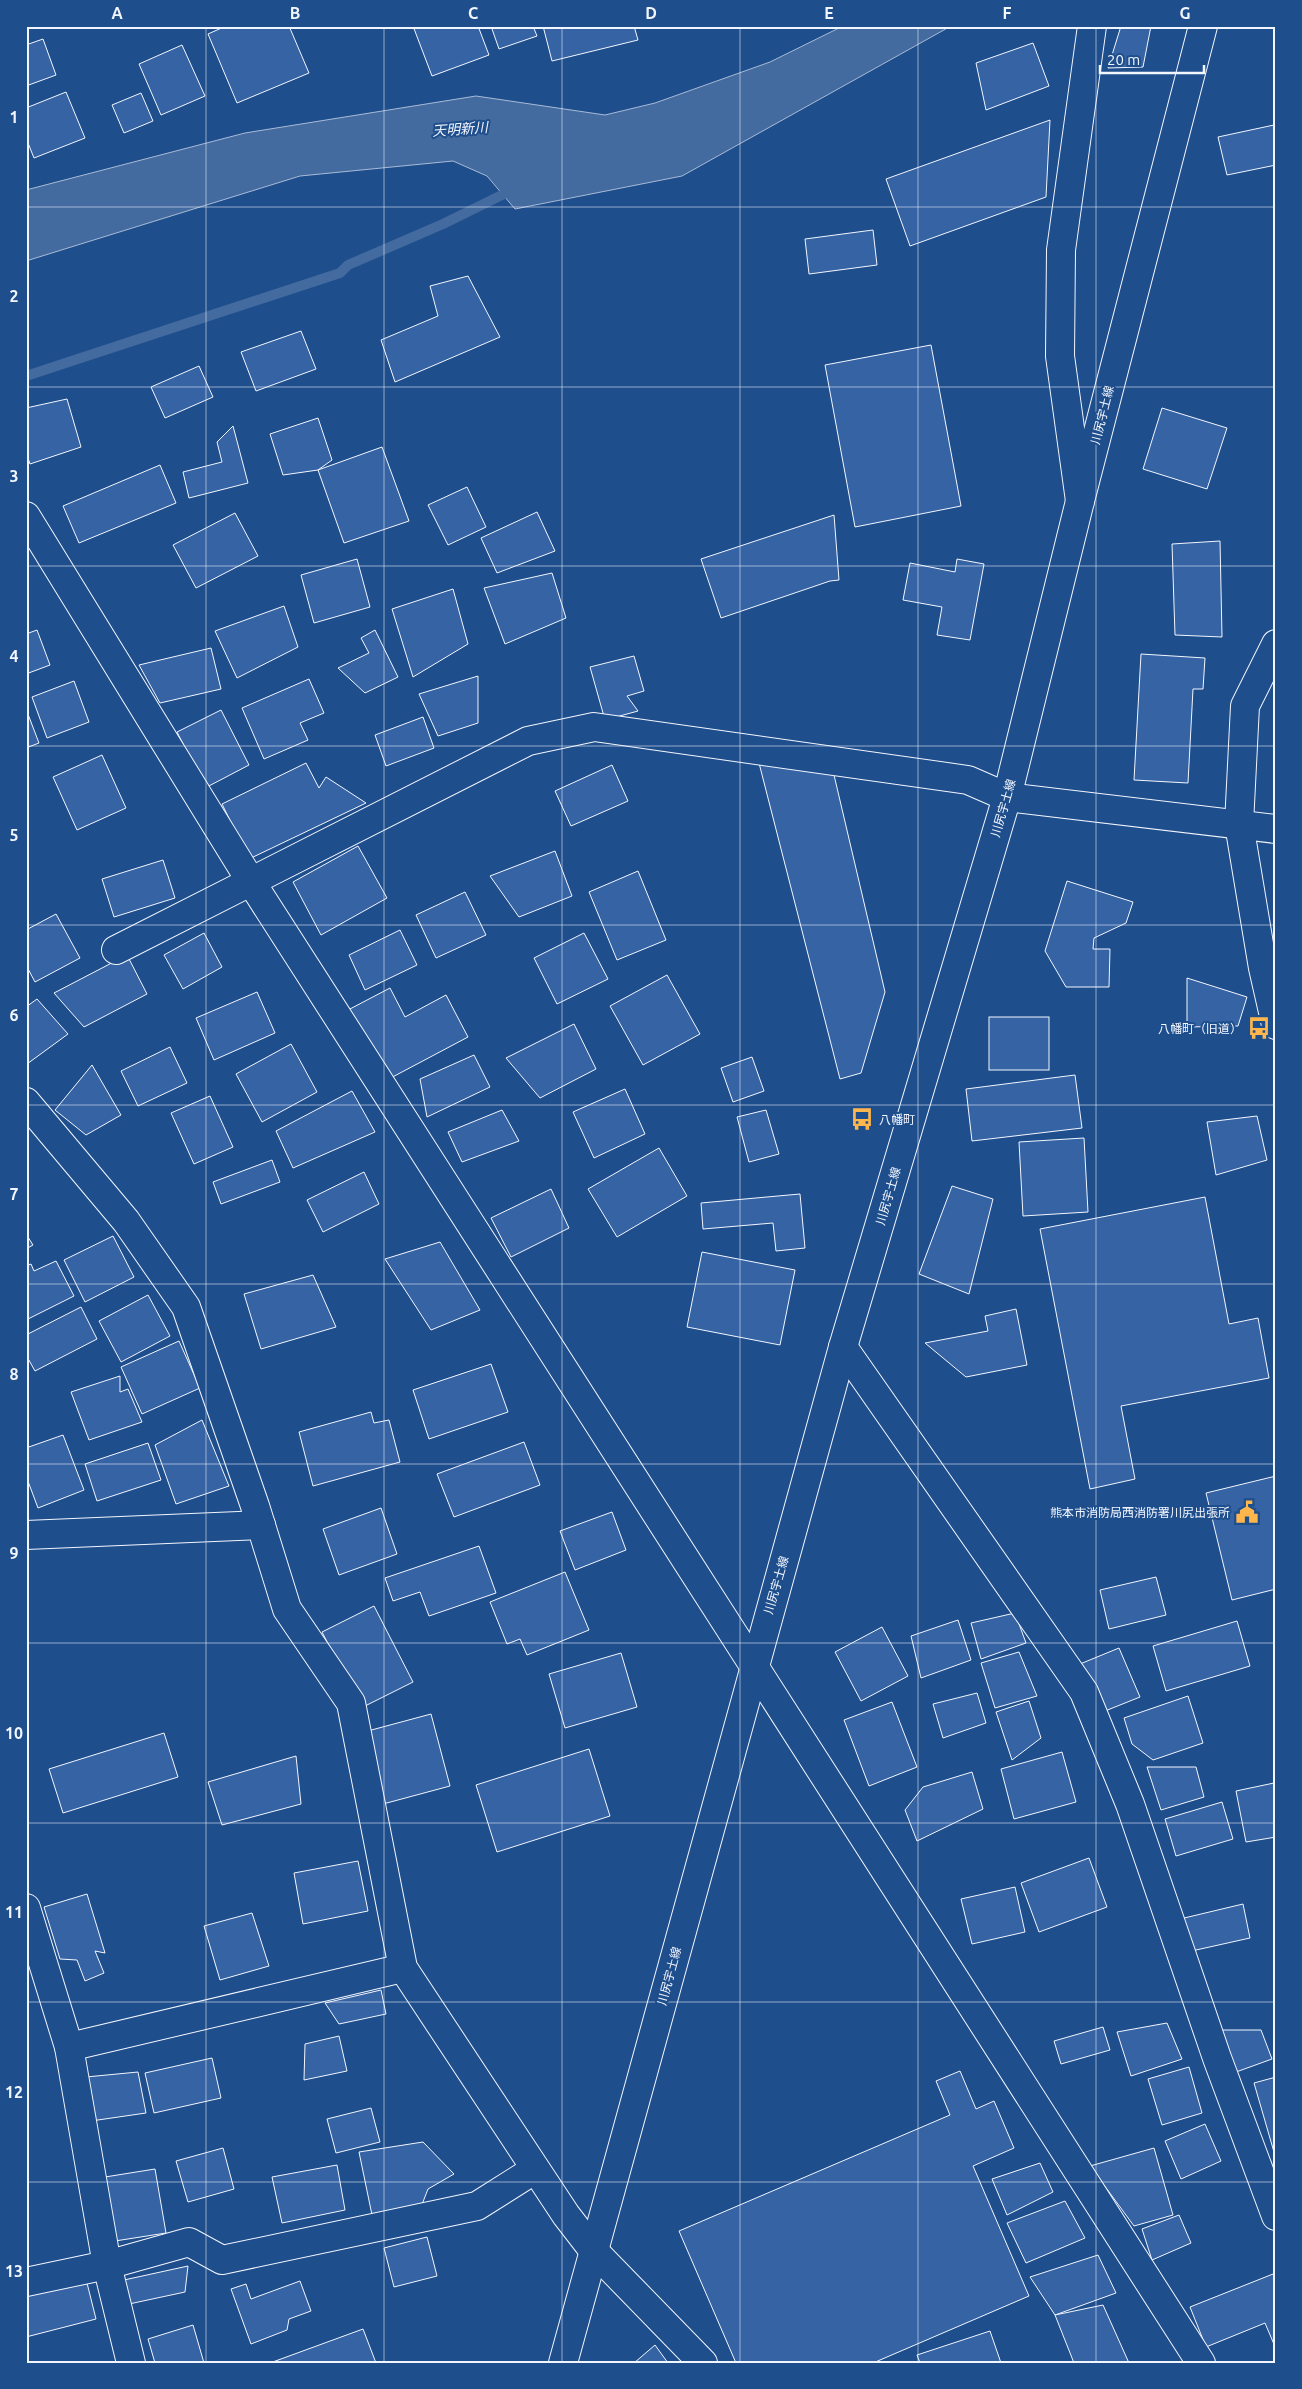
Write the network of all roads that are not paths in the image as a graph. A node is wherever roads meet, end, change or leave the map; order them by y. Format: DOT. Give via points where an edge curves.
graph roads {
  1 [pos="1092,26"];
  2 [pos="1203,26"];
  3 [pos="1080,501"];
  4 [pos="26,516"];
  5 [pos="1276,644"];
  6 [pos="1007,797"];
  7 [pos="1239,824"];
  8 [pos="1276,829"];
  9 [pos="250,880"];
  10 [pos="116,950"];
  11 [pos="1276,1025"];
  12 [pos="26,1102"];
  13 [pos="843,1347"];
  14 [pos="262,1525"];
  15 [pos="26,1535"];
  16 [pos="753,1667"];
  17 [pos="26,1908"];
  18 [pos="402,1968"];
  19 [pos="69,2047"];
  20 [pos="534,2170"];
  21 [pos="1276,2216"];
  22 [pos="593,2250"];
  23 [pos="107,2264"];
  24 [pos="26,2282"];
  25 [pos="131,2363"];
  26 [pos="563,2363"];
  27 [pos="703,2363"];
  28 [pos="1201,2363"];
  1 -- 3 [label="street" via="1061,250 1060,356"];
  2 -- 3 [label="street, 川尻宇土線"];
  3 -- 6 [label="street, 川尻宇土線"];
  4 -- 9 [label="street"];
  5 -- 7 [label="street" via="1245,706"];
  6 -- 7 [label="street"];
  6 -- 9 [label="street" via="968,780 594,727 528,741"];
  6 -- 13 [label="street, 川尻宇土線"];
  7 -- 8 [label="street"];
  7 -- 11 [label="street"];
  9 -- 10 [label="street"];
  9 -- 16 [label="street"];
  12 -- 14 [label="street" via="126,1221 186,1307"];
  13 -- 16 [label="street, 川尻宇土線"];
  13 -- 21 [label="street" via="1084,1692 1130,1804 1217,2058"];
  14 -- 15 [label="street"];
  14 -- 18 [label="street" via="287,1609 351,1703"];
  16 -- 22 [label="street, 川尻宇土線"];
  16 -- 28 [label="street"];
  17 -- 19 [label="street"];
  18 -- 19 [label="street"];
  18 -- 20 [label="street"];
  19 -- 23 [label="street"];
  20 -- 22 [label="street"];
  20 -- 23 [label="street" via="477,2206 222,2260 189,2242"];
  22 -- 26 [label="street, 川尻宇土線"];
  22 -- 27 [label="street"];
  23 -- 24 [label="street"];
  23 -- 25 [label="street"];
}
